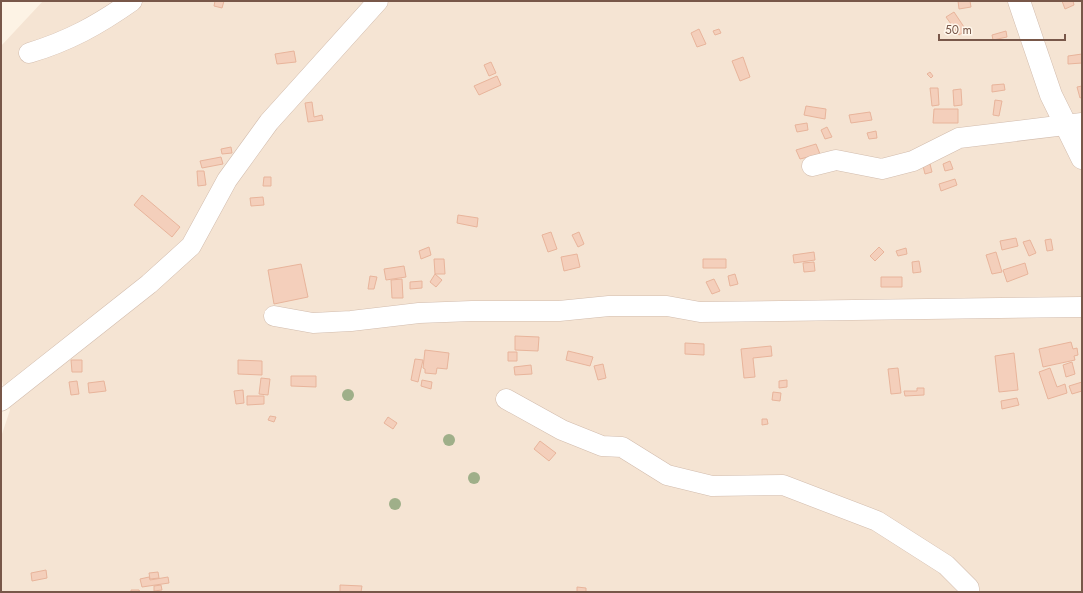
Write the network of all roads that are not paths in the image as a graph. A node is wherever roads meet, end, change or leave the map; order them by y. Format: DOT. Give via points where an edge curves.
graph roads {
  1 [pos="132,1"];
  2 [pos="378,1"];
  3 [pos="1019,1"];
  4 [pos="29,53"];
  5 [pos="1074,123"];
  6 [pos="1082,158"];
  7 [pos="812,166"];
  8 [pos="1082,307"];
  9 [pos="274,316"];
  10 [pos="506,399"];
  11 [pos="1,401"];
  12 [pos="969,592"];
  1 -- 4 [label="street" via="102,22 60,44"];
  2 -- 11 [label="street" via="269,122 227,180 191,246 149,284"];
  3 -- 5 [label="street" via="1051,95"];
  5 -- 6 [label="street"];
  5 -- 7 [label="street" via="959,138 913,161 882,169 836,160"];
  8 -- 9 [label="street" via="700,312 667,306 609,306 559,311 420,313 313,323"];
  10 -- 12 [label="street" via="562,430 602,446 622,447 667,475 712,486 783,485 877,521 946,565"];
}
